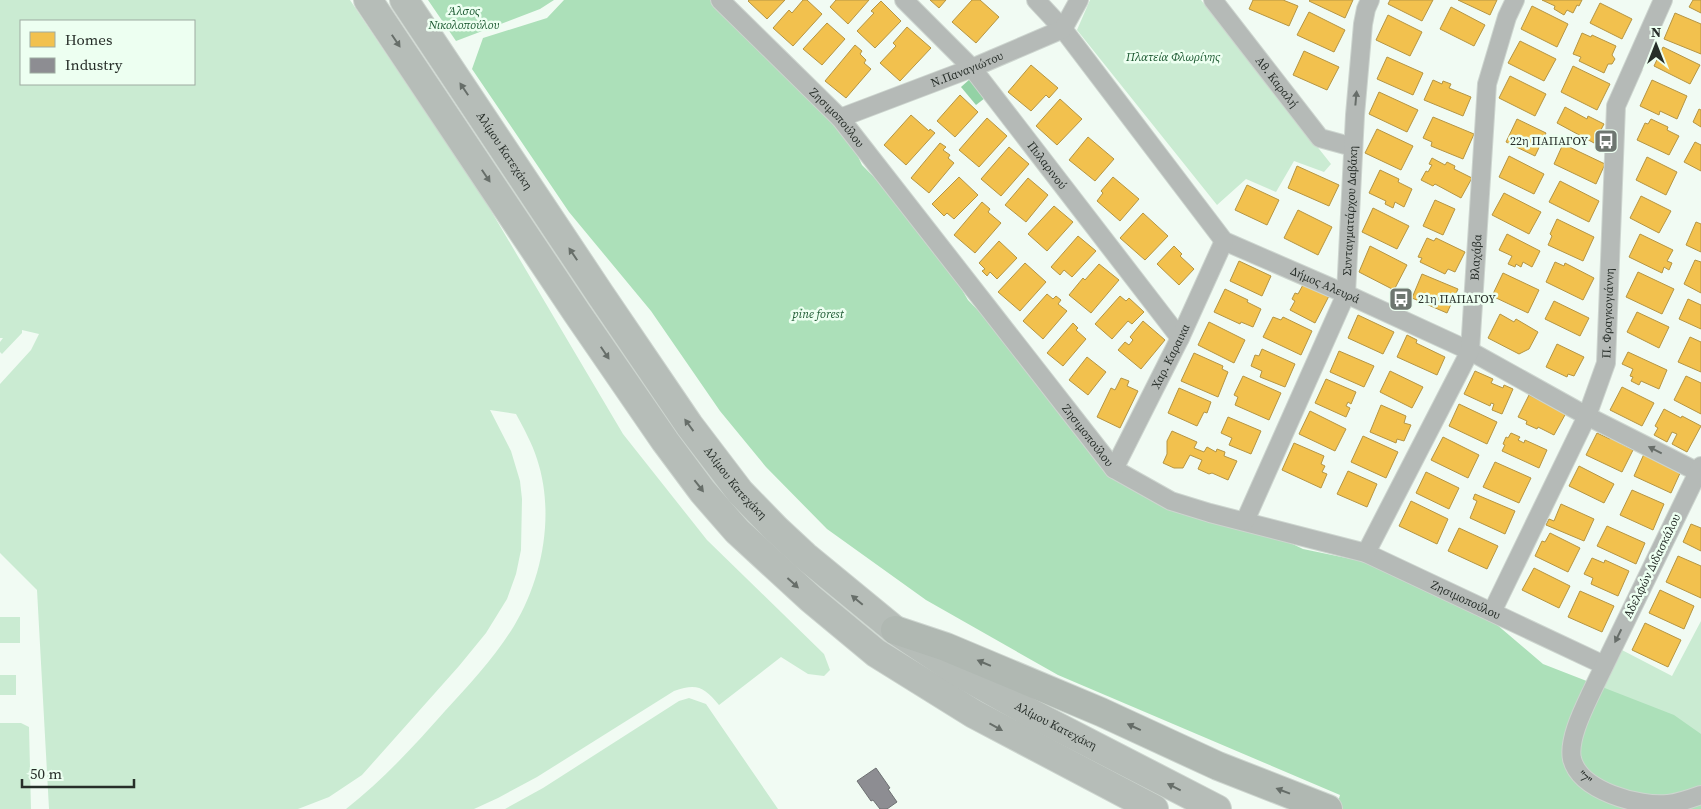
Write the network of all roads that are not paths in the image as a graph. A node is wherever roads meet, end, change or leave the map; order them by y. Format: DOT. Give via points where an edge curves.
graph roads {
  1 [pos="368,0"];
  2 [pos="404,0"];
  3 [pos="720,0"];
  4 [pos="904,0"];
  5 [pos="1036,0"];
  6 [pos="1079,0"];
  7 [pos="1370,0"];
  8 [pos="1515,0"];
  9 [pos="1662,0"];
  10 [pos="1215,1"];
  11 [pos="1063,28"];
  12 [pos="972,68"];
  13 [pos="840,118"];
  14 [pos="1353,147"];
  15 [pos="1224,241"];
  16 [pos="1346,294"];
  17 [pos="1180,338"];
  18 [pos="1470,351"];
  19 [pos="1587,416"];
  20 [pos="1114,469"];
  21 [pos="1700,469"];
  22 [pos="1245,521"];
  23 [pos="1366,553"];
  24 [pos="1492,612"];
  25 [pos="895,630"];
  26 [pos="1604,666"];
  27 [pos="1701,795"];
  28 [pos="1154,809"];
  29 [pos="1217,809"];
  30 [pos="1328,809"];
  1 -- 28 [label="main road, one-way" via="665,441 736,531 876,653 974,714"];
  25 -- 2 [label="main road, Αλίμου Κατεχάκη, one-way" via="805,556 726,475 605,303"];
  3 -- 13 [label="street, Ζησιμοπούλου"];
  4 -- 12 [label="street, Πυλαρινού"];
  5 -- 11 [label="street, Δήμος Αλευρά"];
  6 -- 11 [label="street"];
  14 -- 7 [label="street, Συνταγματάρχου Δαβάκη, one-way" via="1363,24"];
  8 -- 18 [label="street, Βλαχάβα" via="1487,84"];
  9 -- 19 [label="street, Π. Φραγκογιάννη" via="1616,106 1606,363"];
  10 -- 14 [label="street, Αθ. Καραλή" via="1320,138"];
  11 -- 12 [label="street, Ν.Παναγιώτου"];
  11 -- 15 [label="street, Δήμος Αλευρά"];
  12 -- 13 [label="street, Ν.Παναγιώτου"];
  12 -- 17 [label="street, Πυλαρινού"];
  13 -- 20 [label="street, Ζησιμοπούλου"];
  14 -- 16 [label="street, Συνταγματάρχου Δαβάκη"];
  15 -- 16 [label="street, Δήμος Αλευρά"];
  15 -- 17 [label="street, Χαρ. Καραικα"];
  16 -- 18 [label="street, Δήμος Αλευρά"];
  16 -- 22 [label="street, Συνταγματάρχου Δαβάκη"];
  17 -- 20 [label="street, Χαρ. Καραικα"];
  18 -- 19 [label="street, Δήμος Αλευρά"];
  18 -- 23 [label="street, Βλαχάβα"];
  21 -- 19 [label="street, Δήμος Αλευρά, one-way"];
  19 -- 24 [label="street, Π. Φραγκογιάννη"];
  20 -- 22 [label="street, Ζησιμοπούλου" via="1171,500"];
  21 -- 26 [label="street, Αδελφών Διδασκάλου, one-way"];
  22 -- 23 [label="street, Ζησιμοπούλου"];
  23 -- 24 [label="street, Ζησιμοπούλου"];
  24 -- 26 [label="street, Ζησιμοπούλου"];
  29 -- 25 [label="main road, Αλίμου Κατεχάκη, one-way" via="1025,710 958,672"];
  30 -- 25 [label="highway, one-way" via="1218,766 1101,712 946,647"];
  26 -- 27 [label="street, \"7\"" via="1573,740 1572,759 1580,775 1593,786 1618,797 1646,803 1667,804"];
}
